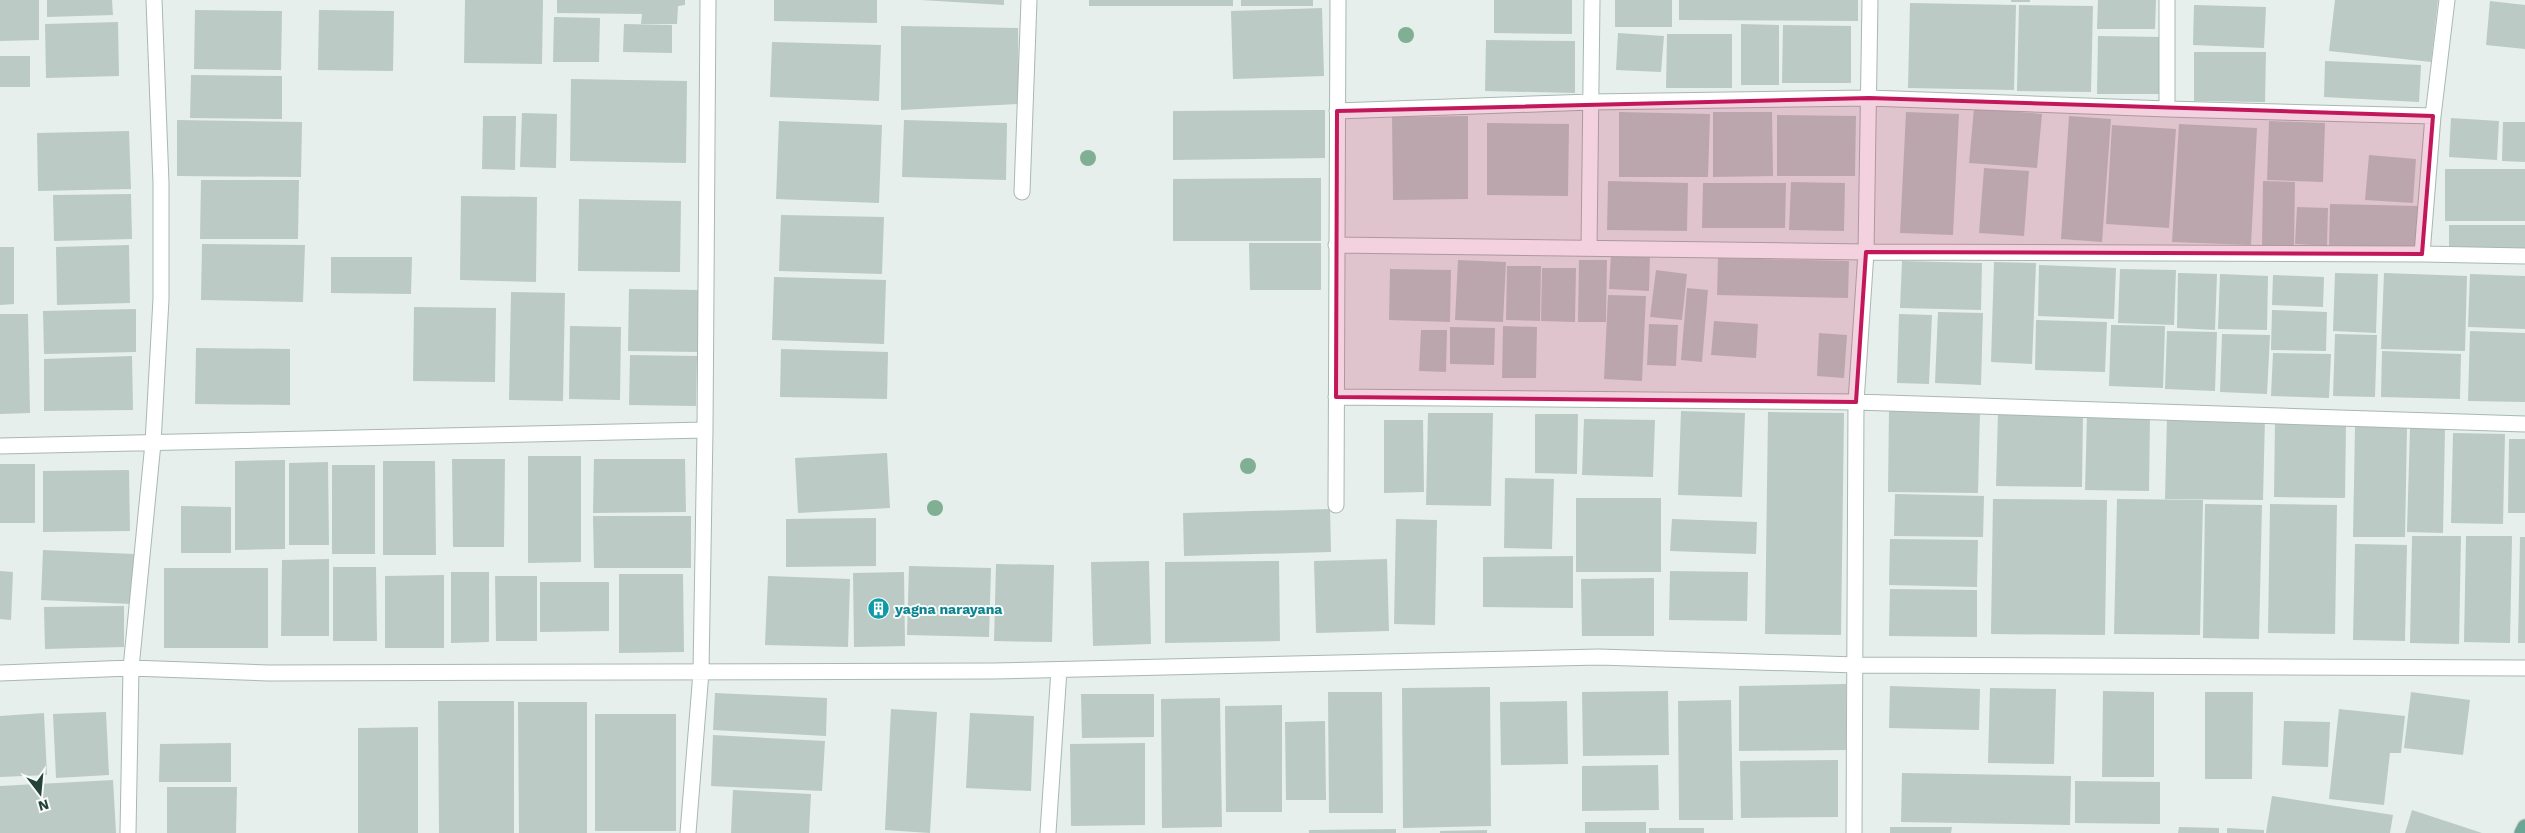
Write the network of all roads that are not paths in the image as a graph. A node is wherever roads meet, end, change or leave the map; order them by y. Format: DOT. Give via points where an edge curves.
graph roads {
  1 [pos="154,0"];
  2 [pos="708,0"];
  3 [pos="1029,0"];
  4 [pos="1338,0"];
  5 [pos="1592,0"];
  6 [pos="1870,0"];
  7 [pos="2167,0"];
  8 [pos="2447,0"];
  9 [pos="1869,98"];
  10 [pos="1591,102"];
  11 [pos="2167,110"];
  12 [pos="1337,111"];
  13 [pos="2433,116"];
  14 [pos="1022,192"];
  15 [pos="1336,245"];
  16 [pos="1588,248"];
  17 [pos="1866,252"];
  18 [pos="2422,254"];
  19 [pos="2525,256"];
  20 [pos="1336,397"];
  21 [pos="1856,402"];
  22 [pos="2525,424"];
  23 [pos="706,430"];
  24 [pos="153,443"];
  25 [pos="0,446"];
  26 [pos="1336,505"];
  27 [pos="1856,665"];
  28 [pos="130,668"];
  29 [pos="2525,668"];
  30 [pos="1058,670"];
  31 [pos="700,672"];
  32 [pos="0,673"];
  33 [pos="2525,827"];
  34 [pos="128,833"];
  35 [pos="688,833"];
  36 [pos="1048,833"];
  37 [pos="1854,833"];
  38 [pos="2522,833"];
  1 -- 24 [label="street" via="162,298"];
  2 -- 23 [label="street"];
  3 -- 14 [label="street"];
  4 -- 12 [label="street"];
  5 -- 10 [label="street"];
  6 -- 9 [label="street"];
  7 -- 11 [label="street"];
  8 -- 13 [label="street"];
  9 -- 10 [label="street"];
  9 -- 11 [label="street"];
  9 -- 17 [label="street"];
  10 -- 12 [label="street"];
  10 -- 16 [label="street"];
  11 -- 13 [label="street"];
  12 -- 15 [label="street"];
  13 -- 18 [label="street"];
  15 -- 16 [label="street"];
  15 -- 20 [label="street"];
  16 -- 17 [label="street"];
  17 -- 18 [label="street"];
  17 -- 21 [label="street"];
  18 -- 19 [label="street"];
  20 -- 21 [label="street"];
  20 -- 26 [label="street"];
  21 -- 22 [label="street"];
  21 -- 27 [label="street"];
  23 -- 24 [label="street"];
  23 -- 31 [label="street"];
  24 -- 25 [label="street"];
  24 -- 28 [label="street"];
  27 -- 29 [label="street"];
  27 -- 30 [label="street" via="1599,657"];
  27 -- 37 [label="street"];
  28 -- 31 [label="street" via="268,673"];
  28 -- 32 [label="street"];
  28 -- 34 [label="street"];
  30 -- 31 [label="street"];
  30 -- 36 [label="street"];
  31 -- 35 [label="street"];
  33 -- 38 [label="main road"];
}
